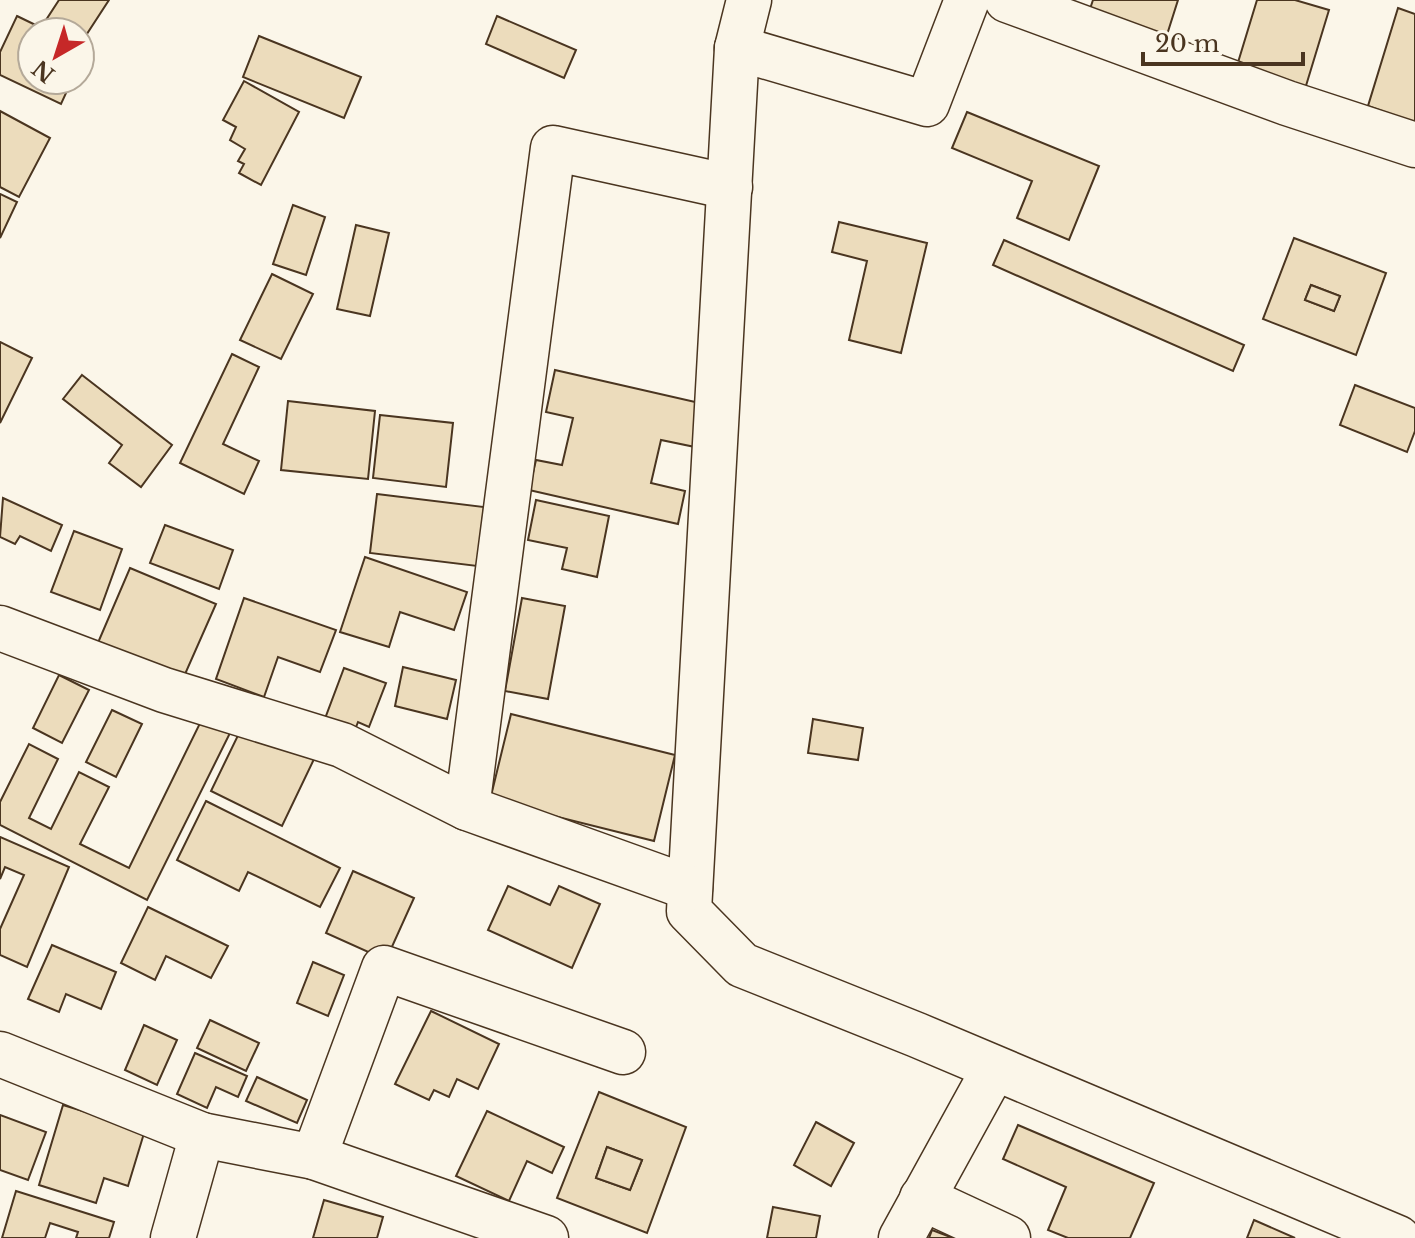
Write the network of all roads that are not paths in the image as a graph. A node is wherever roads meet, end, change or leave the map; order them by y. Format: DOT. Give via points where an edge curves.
graph roads {
  1 [pos="749,0"];
  2 [pos="967,0"];
  3 [pos="1007,0"];
  4 [pos="737,48"];
  5 [pos="1415,145"];
  6 [pos="730,187"];
  7 [pos="0,628"];
  8 [pos="467,808"];
  9 [pos="690,888"];
  10 [pos="623,1052"];
  11 [pos="0,1054"];
  12 [pos="994,1069"];
  13 [pos="202,1135"];
  14 [pos="314,1157"];
  15 [pos="922,1198"];
  16 [pos="173,1238"];
  17 [pos="546,1238"];
  18 [pos="901,1238"];
  19 [pos="1008,1238"];
  20 [pos="1398,1238"];
  1 -- 4 [label="street"];
  2 -- 4 [label="street" via="927,104"];
  3 -- 5 [label="street"];
  4 -- 6 [label="street"];
  6 -- 8 [label="street" via="553,148"];
  6 -- 9 [label="street"];
  7 -- 8 [label="street" via="164,690 342,745"];
  8 -- 9 [label="street"];
  9 -- 12 [label="street" via="689,911 742,965"];
  10 -- 14 [label="street" via="384,968"];
  11 -- 13 [label="street"];
  12 -- 15 [label="street"];
  12 -- 20 [label="street"];
  13 -- 14 [label="street"];
  13 -- 16 [label="street"];
  14 -- 17 [label="street"];
  15 -- 18 [label="street"];
  15 -- 19 [label="street"];
}
